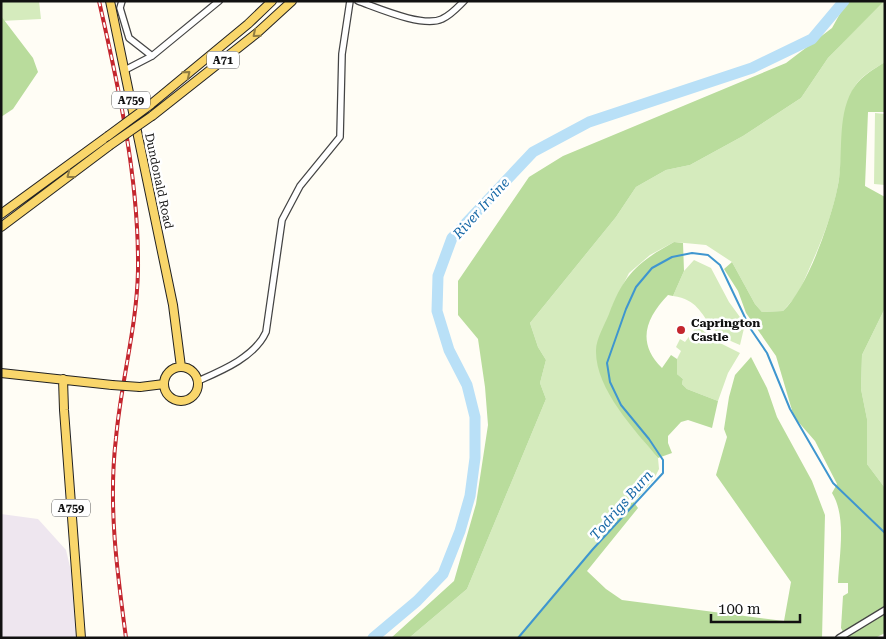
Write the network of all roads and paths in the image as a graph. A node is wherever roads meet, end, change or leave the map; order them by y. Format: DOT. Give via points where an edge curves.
graph roads {
  1 [pos="110,1"];
  2 [pos="122,1"];
  3 [pos="219,1"];
  4 [pos="272,1"];
  5 [pos="292,1"];
  6 [pos="350,1"];
  7 [pos="358,1"];
  8 [pos="464,1"];
  9 [pos="152,56"];
  10 [pos="125,70"];
  11 [pos="1,214"];
  12 [pos="1,227"];
  13 [pos="181,367"];
  14 [pos="1,373"];
  15 [pos="63,379"];
  16 [pos="198,381"];
  17 [pos="164,384"];
  18 [pos="885,610"];
  19 [pos="81,638"];
  20 [pos="839,638"];
  1 -- 10 [label="main road, Dundonald Road / A759"];
  2 -- 9 [label="street" via="120,8 129,38"];
  3 -- 9 [label="street"];
  11 -- 4 [label="main road, A71, one-way, bridge" via="150,105"];
  5 -- 12 [label="main road, A71, one-way, bridge" via="257,33 152,116"];
  6 -- 16 [label="street" via="342,54 340,137 300,186 282,220 266,332 261,342 226,368"];
  7 -- 8 [label="street" via="427,22 441,20"];
  9 -- 10 [label="street"];
  10 -- 13 [label="main road, Dundonald Road / A759" via="173,306"];
  13 -- 16 [label="main road" via="192,371"];
  13 -- 17 [label="main road" via="168,373"];
  14 -- 15 [label="main road"];
  15 -- 17 [label="main road, bridge" via="140,387"];
  15 -- 19 [label="main road, A759"];
  16 -- 17 [label="main road" via="195,393 185,400 173,399"];
  18 -- 20 [label="street"];
}
